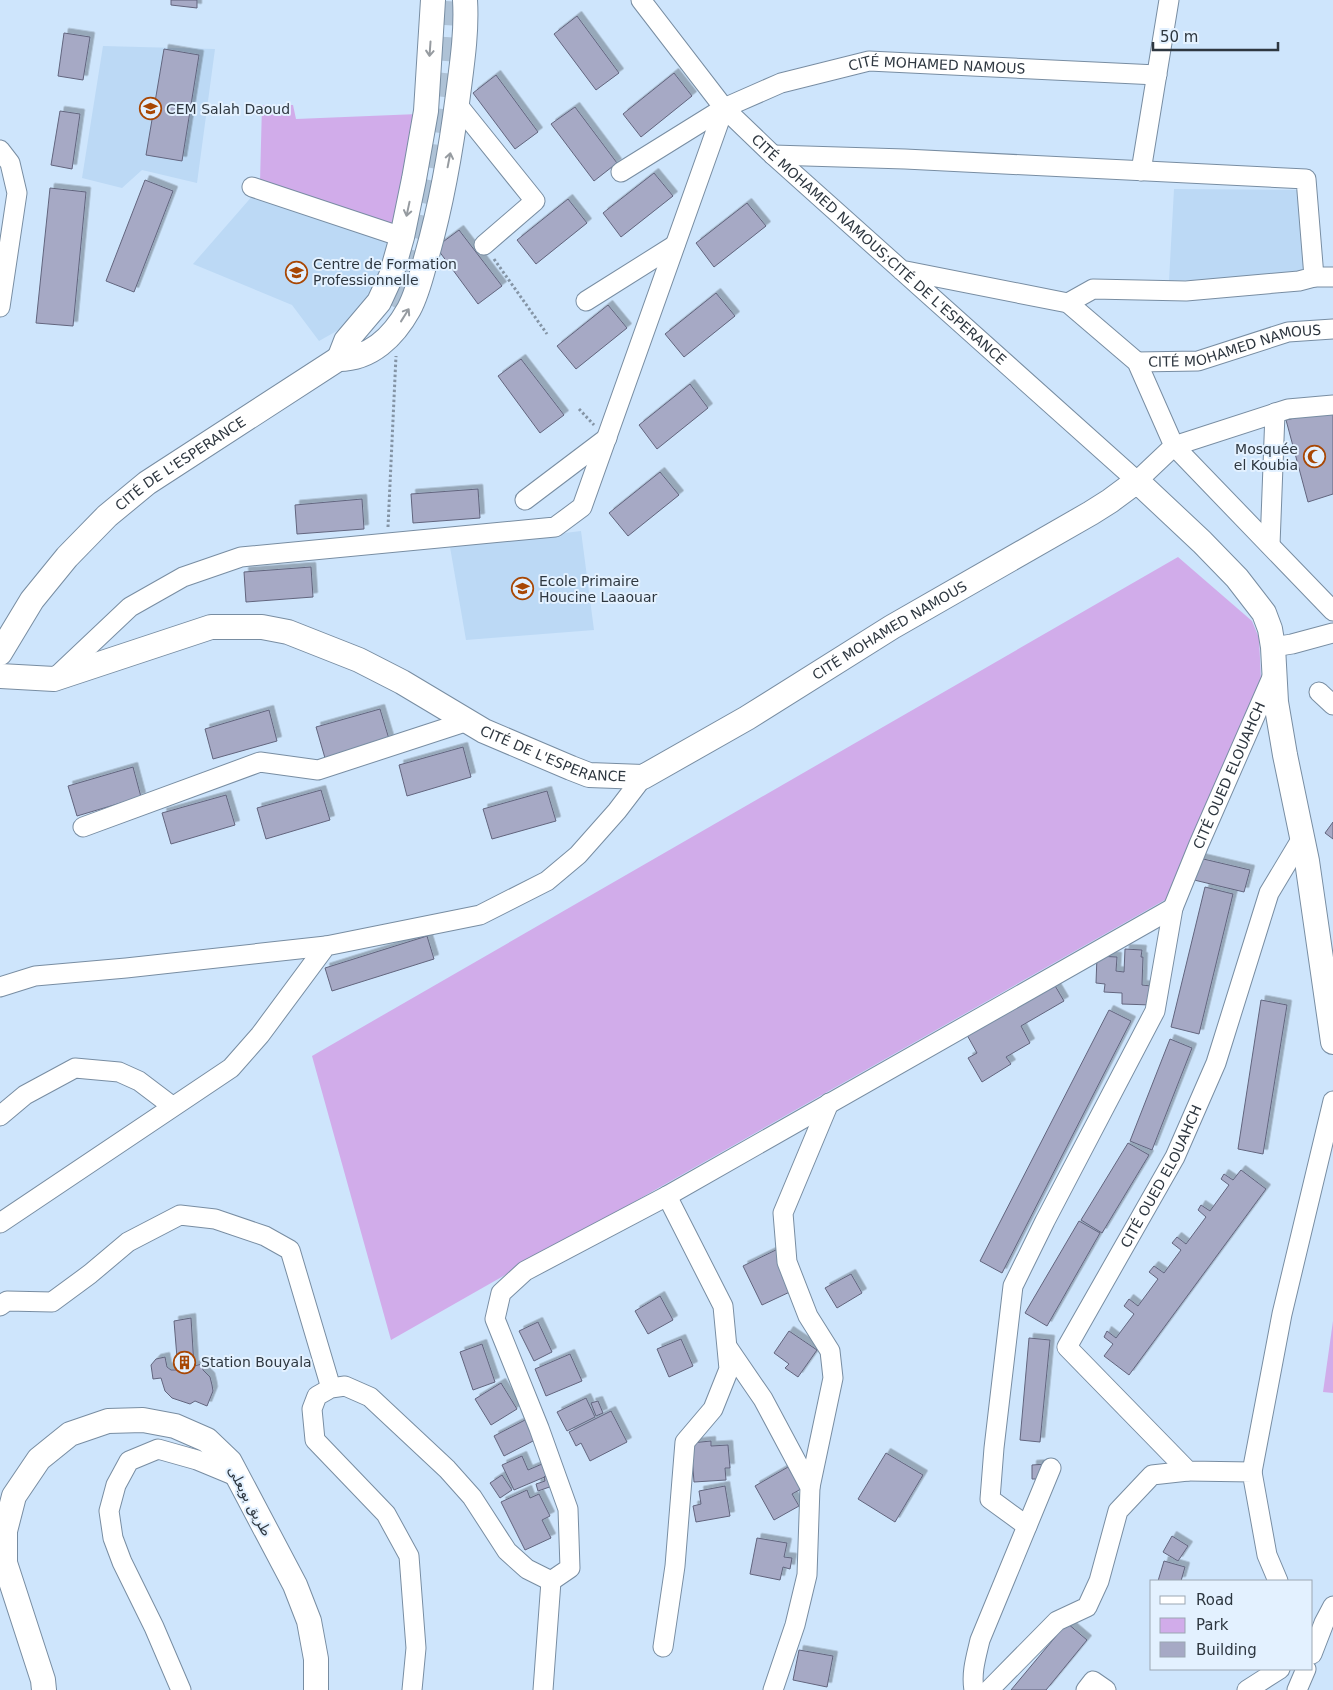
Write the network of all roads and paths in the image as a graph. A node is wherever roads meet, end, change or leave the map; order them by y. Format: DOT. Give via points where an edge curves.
graph roads {
  1 [pos="433,0"];
  2 [pos="465,0"];
  3 [pos="641,0"];
  4 [pos="1169,0"];
  5 [pos="1157,75"];
  6 [pos="456,104"];
  7 [pos="724,108"];
  8 [pos="0,150"];
  9 [pos="773,155"];
  10 [pos="1141,171"];
  11 [pos="621,172"];
  12 [pos="252,187"];
  13 [pos="402,237"];
  14 [pos="484,245"];
  15 [pos="675,245"];
  16 [pos="901,270"];
  17 [pos="1333,276"];
  18 [pos="1314,277"];
  19 [pos="586,301"];
  20 [pos="1068,303"];
  21 [pos="392,306"];
  22 [pos="0,307"];
  23 [pos="1333,329"];
  24 [pos="547,334"];
  25 [pos="396,356"];
  26 [pos="339,359"];
  27 [pos="1137,362"];
  28 [pos="1333,404"];
  29 [pos="1275,413"];
  30 [pos="607,438"];
  31 [pos="1174,446"];
  32 [pos="1137,482"];
  33 [pos="525,500"];
  34 [pos="388,543"];
  35 [pos="1270,545"];
  36 [pos="1333,611"];
  37 [pos="1333,633"];
  38 [pos="1273,647"];
  39 [pos="0,654"];
  40 [pos="1274,673"];
  41 [pos="0,676"];
  42 [pos="54,679"];
  43 [pos="468,721"];
  44 [pos="643,777"];
  45 [pos="83,827"];
  46 [pos="1302,838"];
  47 [pos="1173,908"];
  48 [pos="326,946"];
  49 [pos="0,987"];
  50 [pos="1333,1042"];
  51 [pos="1333,1101"];
  52 [pos="829,1103"];
  53 [pos="172,1106"];
  54 [pos="0,1116"];
  55 [pos="667,1196"];
  56 [pos="0,1223"];
  57 [pos="0,1306"];
  58 [pos="726,1345"];
  59 [pos="331,1388"];
  60 [pos="1051,1468"];
  61 [pos="1188,1471"];
  62 [pos="1252,1472"];
  63 [pos="238,1477"];
  64 [pos="810,1488"];
  65 [pos="1027,1526"];
  66 [pos="1278,1580"];
  67 [pos="551,1581"];
  68 [pos="1333,1606"];
  69 [pos="1313,1646"];
  70 [pos="663,1647"];
  71 [pos="1278,1670"];
  72 [pos="1306,1670"];
  73 [pos="44,1690"];
  74 [pos="181,1690"];
  75 [pos="316,1690"];
  76 [pos="412,1690"];
  77 [pos="543,1690"];
  78 [pos="773,1690"];
  79 [pos="974,1690"];
  80 [pos="989,1690"];
  81 [pos="1086,1690"];
  82 [pos="1106,1690"];
  83 [pos="1247,1690"];
  84 [pos="1297,1690"];
  1 -- 13 [label="main road, one-way" via="426,111"];
  2 -- 6 [label="main road"];
  3 -- 7 [label="street, CITÉ MOHAMED NAMOUS;CITÉ DE L'ESPERANCE"];
  4 -- 5 [label="street"];
  5 -- 7 [label="street, CITÉ MOHAMED NAMOUS" via="869,61 782,83"];
  5 -- 10 [label="street"];
  6 -- 14 [label="street" via="535,201"];
  26 -- 6 [label="main road, one-way" via="360,357 379,346 410,307 434,230 453,136"];
  7 -- 9 [label="street, CITÉ MOHAMED NAMOUS;CITÉ DE L'ESPERANCE"];
  7 -- 11 [label="street"];
  7 -- 15 [label="street"];
  8 -- 22 [label="street" via="10,163 17,193"];
  9 -- 10 [label="street"];
  9 -- 16 [label="street, CITÉ MOHAMED NAMOUS;CITÉ DE L'ESPERANCE"];
  10 -- 18 [label="street" via="1306,179"];
  12 -- 13 [label="street"];
  13 -- 26 [label="main road" via="391,276 379,302 346,341"];
  14 -- 24 [label="path"];
  15 -- 19 [label="street"];
  15 -- 30 [label="street"];
  16 -- 20 [label="street, CITÉ MOHAMED NAMOUS"];
  16 -- 32 [label="street, CITÉ MOHAMED NAMOUS;CITÉ DE L'ESPERANCE"];
  17 -- 18 [label="street"];
  18 -- 20 [label="street" via="1186,291 1093,290"];
  20 -- 27 [label="street, CITÉ MOHAMED NAMOUS"];
  21 -- 26 [label="main road, CITÉ DE L'ESPERANCE" via="374,332"];
  23 -- 27 [label="street, CITÉ MOHAMED NAMOUS" via="1288,332 1198,361"];
  25 -- 34 [label="path"];
  26 -- 39 [label="main road, CITÉ DE L'ESPERANCE" via="147,483 107,516 67,557 32,600"];
  27 -- 31 [label="street, CITÉ MOHAMED NAMOUS"];
  28 -- 29 [label="street, CITÉ MOHAMED NAMOUS"];
  29 -- 31 [label="street, CITÉ MOHAMED NAMOUS"];
  29 -- 35 [label="street"];
  30 -- 33 [label="street"];
  30 -- 34 [label="street" via="582,507 555,527"];
  31 -- 32 [label="street, CITÉ MOHAMED NAMOUS"];
  31 -- 35 [label="street, CITÉ MOHAMED NAMOUS"];
  32 -- 38 [label="main road" via="1237,578 1264,613"];
  32 -- 44 [label="main road, CITÉ MOHAMED NAMOUS" via="1110,501 892,627 747,718"];
  34 -- 42 [label="street" via="241,557 183,577 130,607"];
  35 -- 36 [label="street, CITÉ MOHAMED NAMOUS"];
  37 -- 38 [label="street"];
  38 -- 40 [label="main road"];
  40 -- 46 [label="main road" via="1276,702"];
  40 -- 47 [label="street, CITÉ OUED ELOUAHCH"];
  41 -- 42 [label="main road, CITÉ DE L'ESPERANCE"];
  42 -- 43 [label="main road, CITÉ DE L'ESPERANCE" via="211,626 262,627 288,632 359,660"];
  43 -- 44 [label="main road, CITÉ DE L'ESPERANCE" via="589,775"];
  43 -- 45 [label="street, CITÉ DE L'ESPERANCE" via="318,770 260,762"];
  44 -- 48 [label="street" via="578,856 547,881 480,915"];
  46 -- 50 [label="main road"];
  46 -- 61 [label="street, CITÉ OUED ELOUAHCH" via="1269,893 1216,1063 1176,1157 1067,1347"];
  47 -- 52 [label="street"];
  47 -- 65 [label="street, CITÉ OUED ELOUAHCH" via="1155,1011 1012,1286 990,1499"];
  48 -- 49 [label="street" via="35,976"];
  48 -- 53 [label="street" via="260,1035 231,1068"];
  51 -- 62 [label="street" via="1282,1314"];
  52 -- 55 [label="street"];
  52 -- 64 [label="street" via="783,1213 787,1262 808,1316 830,1351 833,1378"];
  53 -- 54 [label="street" via="139,1081 119,1072 75,1068 25,1095"];
  53 -- 56 [label="street"];
  55 -- 58 [label="street" via="723,1306"];
  55 -- 67 [label="street" via="525,1271 501,1293 495,1319 568,1509 570,1568"];
  57 -- 59 [label="street" via="7,1301 52,1302 128,1242 180,1215 215,1219 265,1236 290,1250"];
  58 -- 64 [label="street" via="763,1399"];
  58 -- 70 [label="street" via="728,1369 713,1410 685,1442 675,1566"];
  59 -- 67 [label="street" via="345,1386 370,1397 472,1497 507,1551 527,1569"];
  59 -- 76 [label="street" via="317,1396 312,1409 315,1440 386,1514 409,1556 416,1648"];
  60 -- 65 [label="street"];
  61 -- 62 [label="street"];
  61 -- 80 [label="street" via="1152,1475 1118,1511 1099,1581 1087,1607 1057,1621"];
  62 -- 66 [label="street" via="1268,1555"];
  63 -- 73 [label="main road, طريق بويعلى" via="230,1462 207,1440 176,1426 143,1420 108,1421 70,1434 39,1459 14,1496 5,1531 5,1562"];
  63 -- 74 [label="street" via="158,1448 129,1462 116,1486 109,1511 113,1538 122,1562"];
  63 -- 75 [label="main road, طريق بويعلى" via="295,1585 309,1621 316,1659"];
  64 -- 78 [label="street" via="807,1575 795,1625"];
  65 -- 79 [label="street" via="980,1640 974,1664"];
  67 -- 77 [label="street"];
  68 -- 69 [label="street"];
  71 -- 83 [label="street"];
  72 -- 84 [label="street"];
  81 -- 82 [label="street" via="1093,1681"];
}
